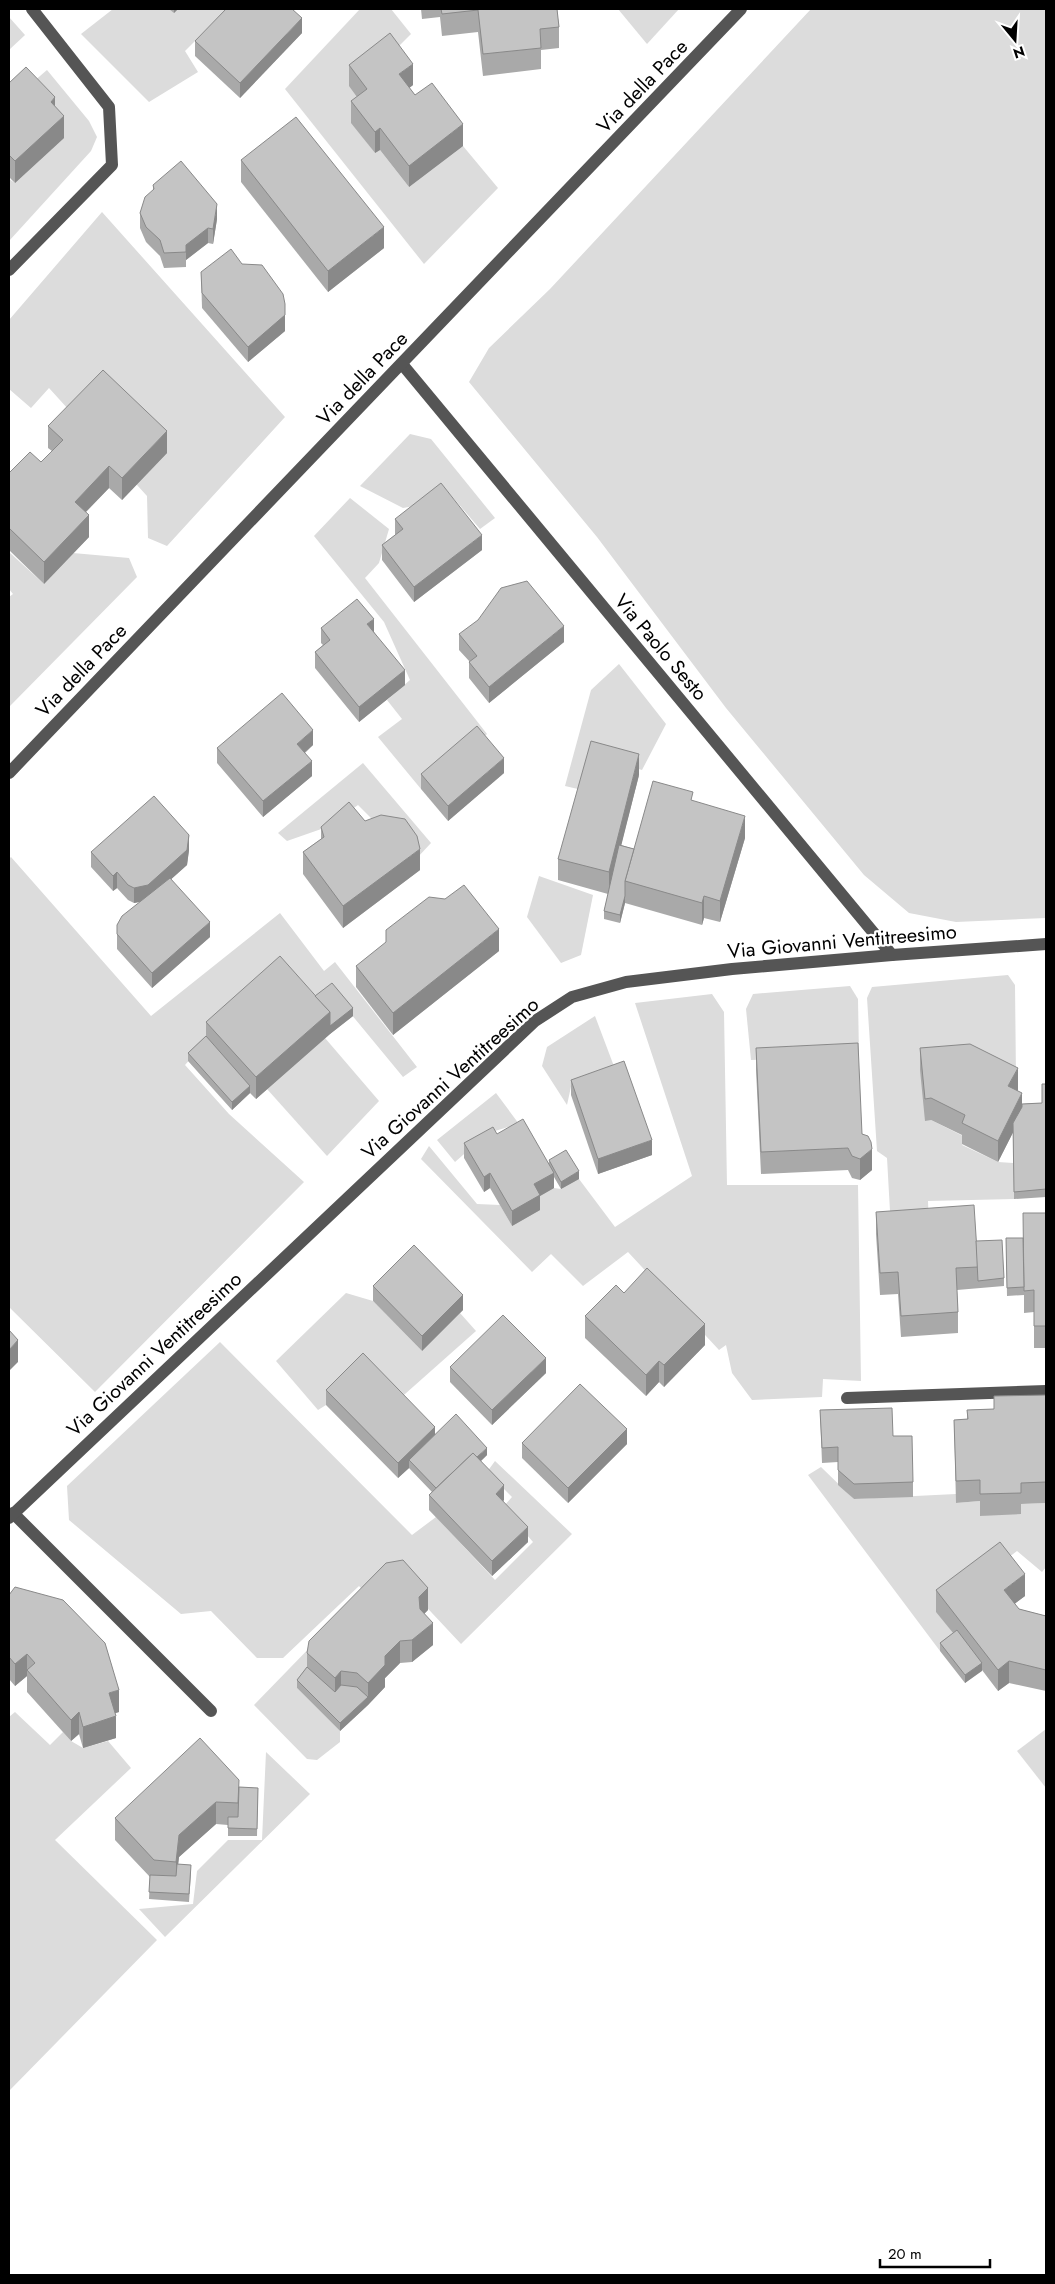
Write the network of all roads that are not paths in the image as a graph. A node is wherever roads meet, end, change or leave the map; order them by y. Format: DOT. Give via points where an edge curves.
graph roads {
  1 [pos="32,9"];
  2 [pos="741,9"];
  3 [pos="9,270"];
  4 [pos="402,364"];
  5 [pos="9,773"];
  6 [pos="1046,944"];
  7 [pos="892,954"];
  8 [pos="1046,1391"];
  9 [pos="847,1398"];
  10 [pos="11,1515"];
  11 [pos="211,1711"];
  1 -- 3 [label="street" via="109,107 112,165"];
  2 -- 4 [label="street, Via della Pace"];
  4 -- 5 [label="street, Via della Pace"];
  4 -- 7 [label="street, Via Paolo Sesto"];
  6 -- 7 [label="street, Via Giovanni Ventitreesimo"];
  7 -- 10 [label="street, Via Giovanni Ventitreesimo" via="626,982 572,997 535,1021"];
  8 -- 9 [label="street"];
  10 -- 11 [label="street"];
}
